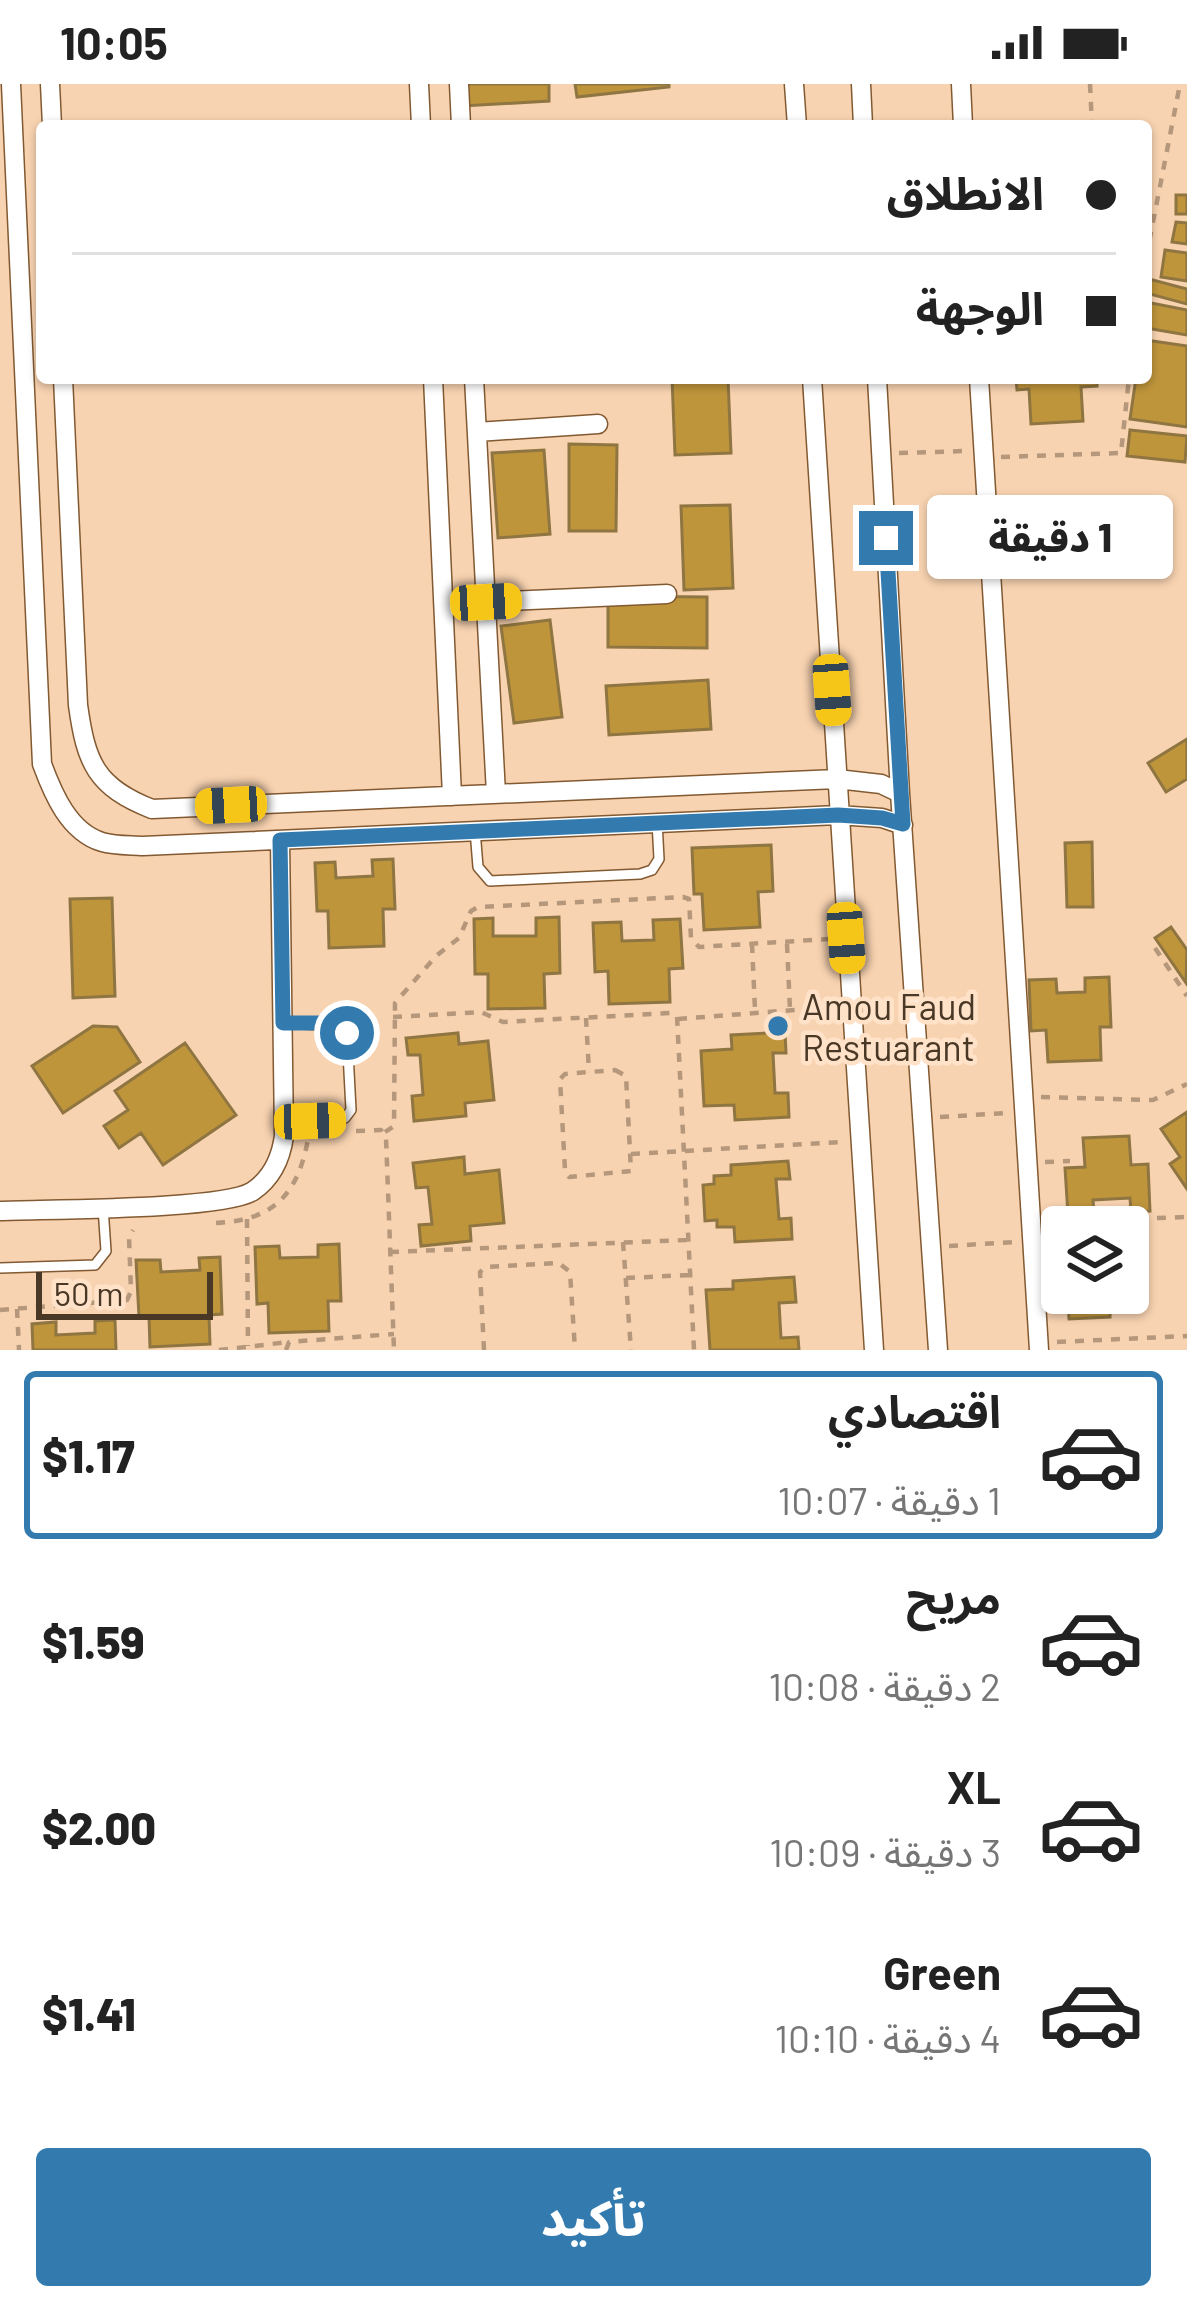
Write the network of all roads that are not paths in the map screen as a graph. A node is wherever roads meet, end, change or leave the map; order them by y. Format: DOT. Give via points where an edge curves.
graph roads {
  1 [pos="11,84"];
  2 [pos="50,84"];
  3 [pos="419,84"];
  4 [pos="459,84"];
  5 [pos="794,84"];
  6 [pos="861,84"];
  7 [pos="961,84"];
  8 [pos="52,120"];
  9 [pos="421,120"];
  10 [pos="461,120"];
  11 [pos="796,120"];
  12 [pos="863,120"];
  13 [pos="964,120"];
  14 [pos="63,384"];
  15 [pos="433,384"];
  16 [pos="474,384"];
  17 [pos="812,384"];
  18 [pos="877,384"];
  19 [pos="979,384"];
  20 [pos="598,424"];
  21 [pos="477,432"];
  22 [pos="667,594"];
  23 [pos="486,602"];
  24 [pos="837,779"];
  25 [pos="496,794"];
  26 [pos="900,794"];
  27 [pos="452,796"];
  28 [pos="838,815"];
  29 [pos="657,821"];
  30 [pos="903,824"];
  31 [pos="476,830"];
  32 [pos="280,840"];
  33 [pos="283,1023"];
  34 [pos="285,1129"];
  35 [pos="104,1207"];
  36 [pos="0,1211"];
  37 [pos="0,1268"];
  38 [pos="1039,1346"];
  39 [pos="874,1350"];
  40 [pos="938,1350"];
  1 -- 32 [label="street" via="42,764 74,824 100,842"];
  2 -- 8 [label="street"];
  3 -- 9 [label="street"];
  4 -- 10 [label="street"];
  5 -- 11 [label="street"];
  6 -- 12 [label="street"];
  7 -- 13 [label="street"];
  14 -- 27 [label="street" via="78,705 94,771 119,796 152,809"];
  15 -- 27 [label="street"];
  16 -- 21 [label="street"];
  17 -- 24 [label="street"];
  18 -- 26 [label="street"];
  19 -- 38 [label="street"];
  20 -- 21 [label="street"];
  21 -- 23 [label="street"];
  22 -- 23 [label="street"];
  23 -- 25 [label="street"];
  24 -- 25 [label="street"];
  24 -- 26 [label="street"];
  24 -- 28 [label="street"];
  25 -- 27 [label="street"];
  26 -- 30 [label="street"];
  28 -- 29 [label="street"];
  28 -- 30 [label="street"];
  28 -- 39 [label="street"];
  29 -- 31 [label="street"];
  29 -- 31 [label="lane" via="652,870 619,875 490,881 478,867"];
  30 -- 40 [label="street"];
  31 -- 32 [label="street"];
  32 -- 33 [label="street"];
  33 -- 34 [label="street"];
  33 -- 34 [label="lane" via="342,1026 351,1110 345,1118"];
  34 -- 35 [label="street" via="267,1179 232,1201"];
  35 -- 36 [label="street"];
  35 -- 37 [label="lane" via="106,1250 95,1264"];
}
